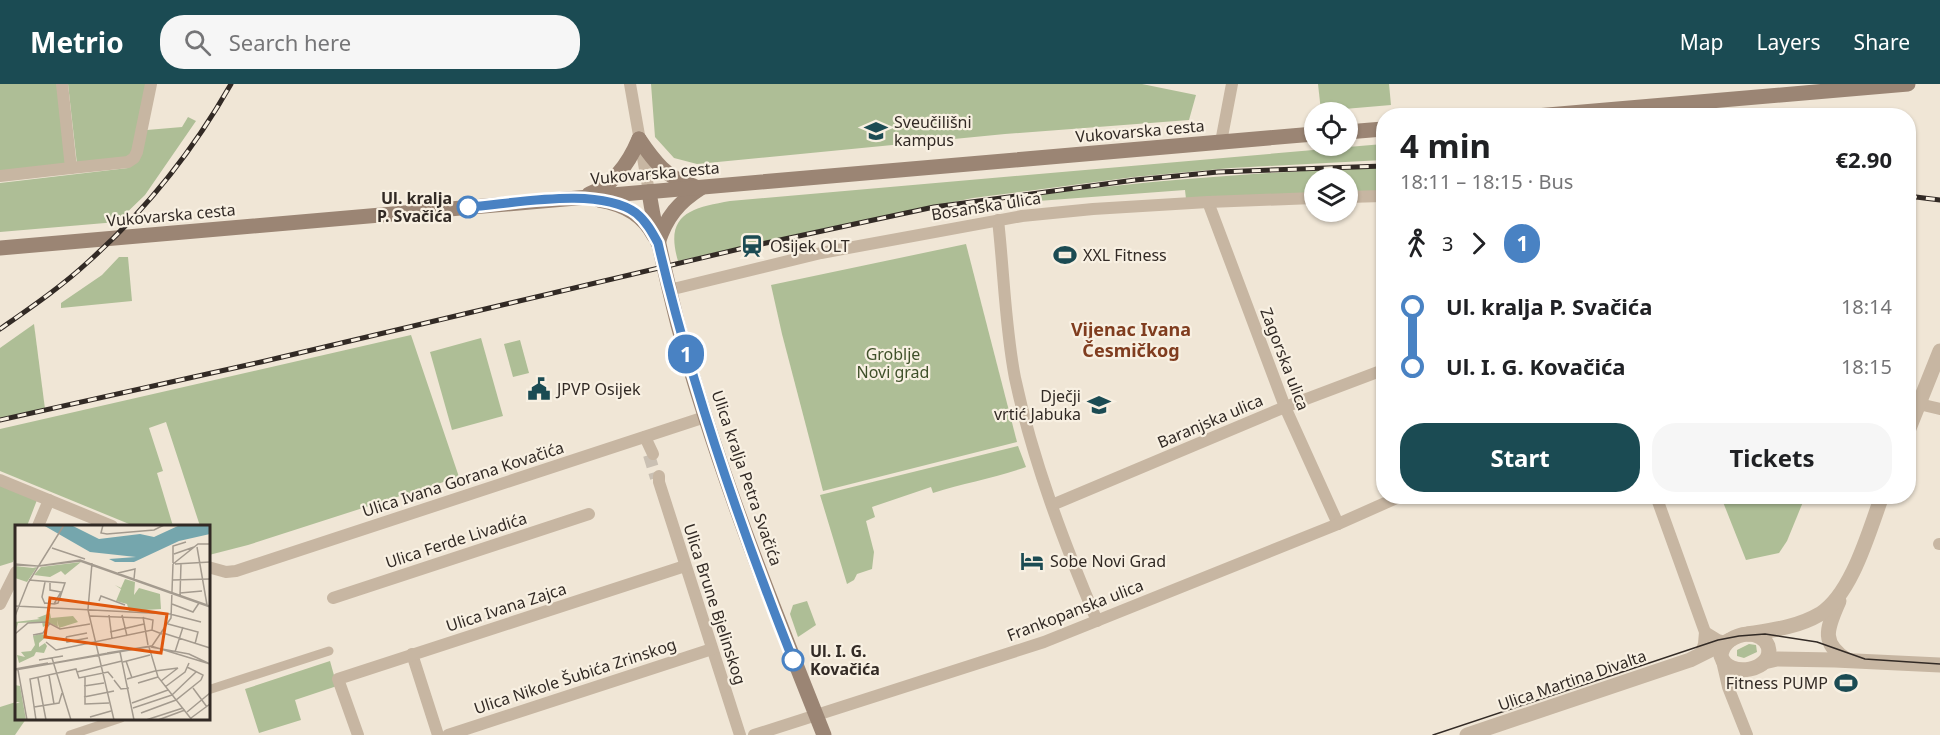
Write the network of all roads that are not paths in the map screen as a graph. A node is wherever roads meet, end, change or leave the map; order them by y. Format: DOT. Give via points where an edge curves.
graph roads {
  1 [pos="62,84"];
  2 [pos="151,84"];
  3 [pos="630,84"];
  4 [pos="1232,84"];
  5 [pos="1908,84"];
  6 [pos="1629,108"];
  7 [pos="1376,130"];
  8 [pos="1358,131"];
  9 [pos="1304,135"];
  10 [pos="639,139"];
  11 [pos="1221,142"];
  12 [pos="71,168"];
  13 [pos="0,176"];
  14 [pos="701,188"];
  15 [pos="649,192"];
  16 [pos="1376,196"];
  17 [pos="1358,197"];
  18 [pos="578,198"];
  19 [pos="1304,198"];
  20 [pos="1208,202"];
  21 [pos="998,220"];
  22 [pos="658,243"];
  23 [pos="0,248"];
  24 [pos="669,291"];
  25 [pos="1940,351"];
  26 [pos="1376,373"];
  27 [pos="1919,404"];
  28 [pos="1285,407"];
  29 [pos="1940,409"];
  30 [pos="1916,410"];
  31 [pos="705,417"];
  32 [pos="658,479"];
  33 [pos="0,480"];
  34 [pos="49,500"];
  35 [pos="1383,504"];
  36 [pos="1659,504"];
  37 [pos="1879,504"];
  38 [pos="1052,505"];
  39 [pos="589,514"];
  40 [pos="1338,524"];
  41 [pos="38,525"];
  42 [pos="110,525"];
  43 [pos="685,566"];
  44 [pos="210,568"];
  45 [pos="15,574"];
  46 [pos="1844,590"];
  47 [pos="333,598"];
  48 [pos="0,604"];
  49 [pos="1096,621"];
  50 [pos="1794,625"];
  51 [pos="1705,632"];
  52 [pos="1748,634"];
  53 [pos="1728,641"];
  54 [pos="712,649"];
  55 [pos="329,651"];
  56 [pos="1767,651"];
  57 [pos="412,654"];
  58 [pos="1695,657"];
  59 [pos="1841,660"];
  60 [pos="1722,661"];
  61 [pos="1940,665"];
  62 [pos="1745,670"];
  63 [pos="210,689"];
  64 [pos="1734,701"];
  65 [pos="816,715"];
  66 [pos="115,720"];
  67 [pos="70,735"];
  68 [pos="358,735"];
  69 [pos="438,735"];
  70 [pos="448,735"];
  71 [pos="740,735"];
  72 [pos="754,735"];
  73 [pos="824,735"];
  74 [pos="1467,735"];
  75 [pos="1747,735"];
  1 -- 12 [label="street"];
  2 -- 12 [label="street" via="134,158 128,162"];
  3 -- 10 [label="street"];
  4 -- 11 [label="street"];
  5 -- 6 [label="main road"];
  7 -- 8 [label="main road"];
  9 -- 11 [label="main road, Vukovarska cesta"];
  10 -- 14 [label="main road" via="667,173"];
  10 -- 15 [label="street"];
  10 -- 18 [label="main road" via="618,175 598,190"];
  11 -- 14 [label="main road, Vukovarska cesta"];
  12 -- 13 [label="street"];
  14 -- 15 [label="main road, Vukovarska cesta"];
  14 -- 22 [label="main road" via="672,212"];
  15 -- 18 [label="main road, Vukovarska cesta"];
  15 -- 22 [label="main road, Ulica kralja Petra Svačića"];
  16 -- 17 [label="street"];
  18 -- 22 [label="main road" via="626,207 645,221"];
  18 -- 23 [label="main road, Vukovarska cesta"];
  19 -- 20 [label="street, Bosanska ulica"];
  20 -- 21 [label="street, Bosanska ulica"];
  20 -- 28 [label="street, Zagorska ulica"];
  21 -- 24 [label="street, Bosanska ulica" via="792,259"];
  21 -- 38 [label="street" via="1015,378"];
  22 -- 24 [label="main road, Ulica kralja Petra Svačića"];
  24 -- 31 [label="main road, Ulica kralja Petra Svačića"];
  25 -- 27 [label="street"];
  26 -- 28 [label="street, Baranjska ulica"];
  27 -- 29 [label="street"];
  27 -- 30 [label="street"];
  28 -- 38 [label="street, Baranjska ulica"];
  28 -- 40 [label="street, Zagorska ulica"];
  31 -- 44 [label="street, Ulica Ivana Gorana Kovačića" via="649,449 232,572"];
  31 -- 65 [label="main road, Ulica kralja Petra Svačića"];
  32 -- 43 [label="street, Ulica Brune Bjelinskog"];
  33 -- 34 [label="street"];
  34 -- 41 [label="street"];
  34 -- 42 [label="street"];
  35 -- 40 [label="street, Frankopanska ulica"];
  36 -- 51 [label="street"];
  37 -- 46 [label="street"];
  38 -- 49 [label="street"];
  39 -- 47 [label="street, Ulica Ferde Livadića"];
  40 -- 49 [label="street, Frankopanska ulica"];
  43 -- 54 [label="street, Ulica Brune Bjelinskog"];
  43 -- 57 [label="street, Ulica Ivana Zajca"];
  45 -- 48 [label="street"];
  46 -- 50 [label="street" via="1824,612"];
  46 -- 59 [label="street" via="1828,636"];
  49 -- 65 [label="street, Frankopanska ulica" via="1044,642"];
  50 -- 52 [label="street"];
  50 -- 56 [label="street"];
  51 -- 53 [label="street"];
  51 -- 58 [label="street" via="1704,644"];
  52 -- 53 [label="street"];
  52 -- 56 [label="street" via="1760,636"];
  53 -- 58 [label="street, Ulica Martina Divalta"];
  53 -- 60 [label="street" via="1721,652"];
  54 -- 70 [label="street, Ulica Nikole Šubića Zrinskog"];
  54 -- 71 [label="street, Ulica Brune Bjelinskog"];
  55 -- 63 [label="street"];
  56 -- 59 [label="street" via="1809,653"];
  56 -- 62 [label="street" via="1757,667"];
  57 -- 68 [label="street, Ulica Ivana Zajca" via="338,679"];
  57 -- 69 [label="street"];
  58 -- 60 [label="street, Ulica Martina Divalta"];
  58 -- 74 [label="street, Ulica Martina Divalta"];
  59 -- 61 [label="street"];
  60 -- 62 [label="street" via="1734,669"];
  60 -- 64 [label="street"];
  62 -- 64 [label="street" via="1736,680"];
  64 -- 75 [label="street"];
  65 -- 72 [label="street, Frankopanska ulica"];
  65 -- 73 [label="main road, Ulica kralja Petra Svačića"];
  66 -- 67 [label="street"];
}
